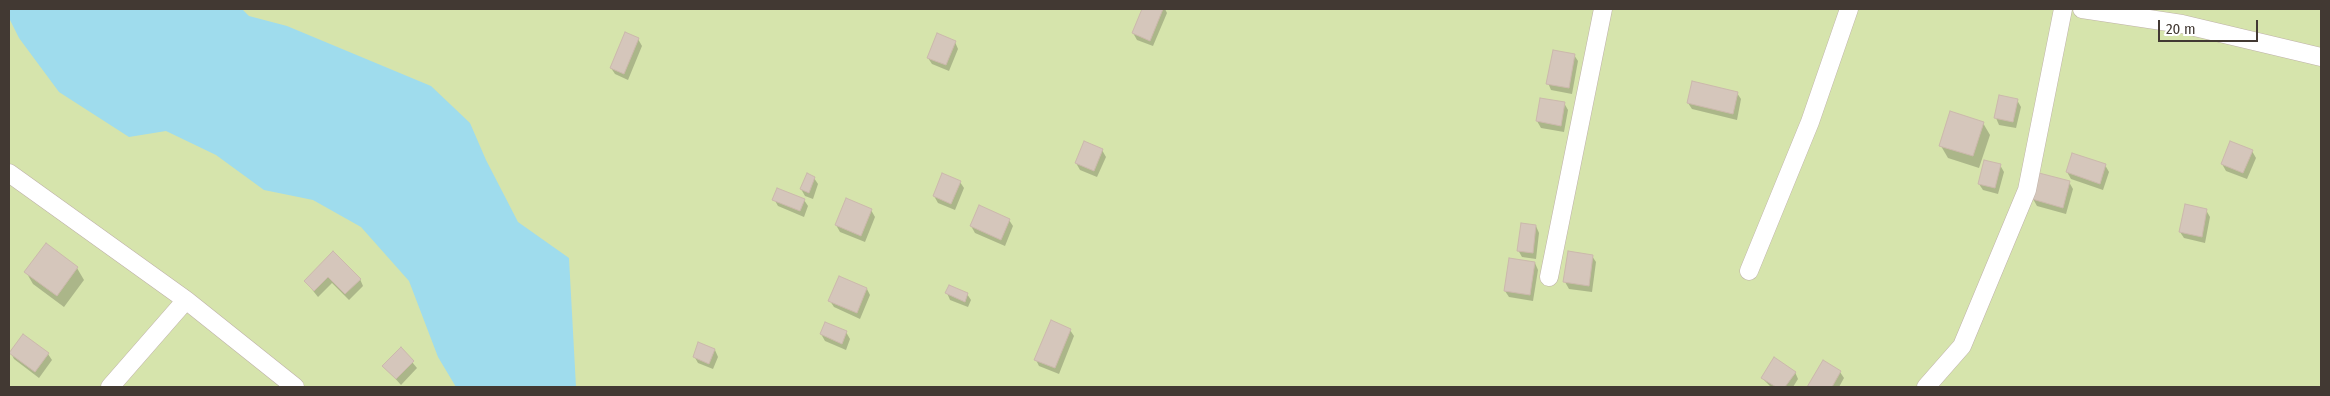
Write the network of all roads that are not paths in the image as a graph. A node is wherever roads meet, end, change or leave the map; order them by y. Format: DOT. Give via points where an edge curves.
graph roads {
  1 [pos="1603,9"];
  2 [pos="1849,9"];
  3 [pos="2063,9"];
  4 [pos="2082,9"];
  5 [pos="2185,16"];
  6 [pos="2321,57"];
  7 [pos="11,179"];
  8 [pos="1748,271"];
  9 [pos="1550,277"];
  10 [pos="186,300"];
  11 [pos="110,387"];
  12 [pos="295,387"];
  13 [pos="1926,387"];
  1 -- 9 [label="lane"];
  2 -- 8 [label="lane" via="1810,122"];
  3 -- 13 [label="lane" via="2027,190 1962,346"];
  4 -- 5 [label="lane"];
  5 -- 6 [label="lane"];
  7 -- 10 [label="lane"];
  10 -- 11 [label="lane"];
  10 -- 12 [label="lane"];
}
